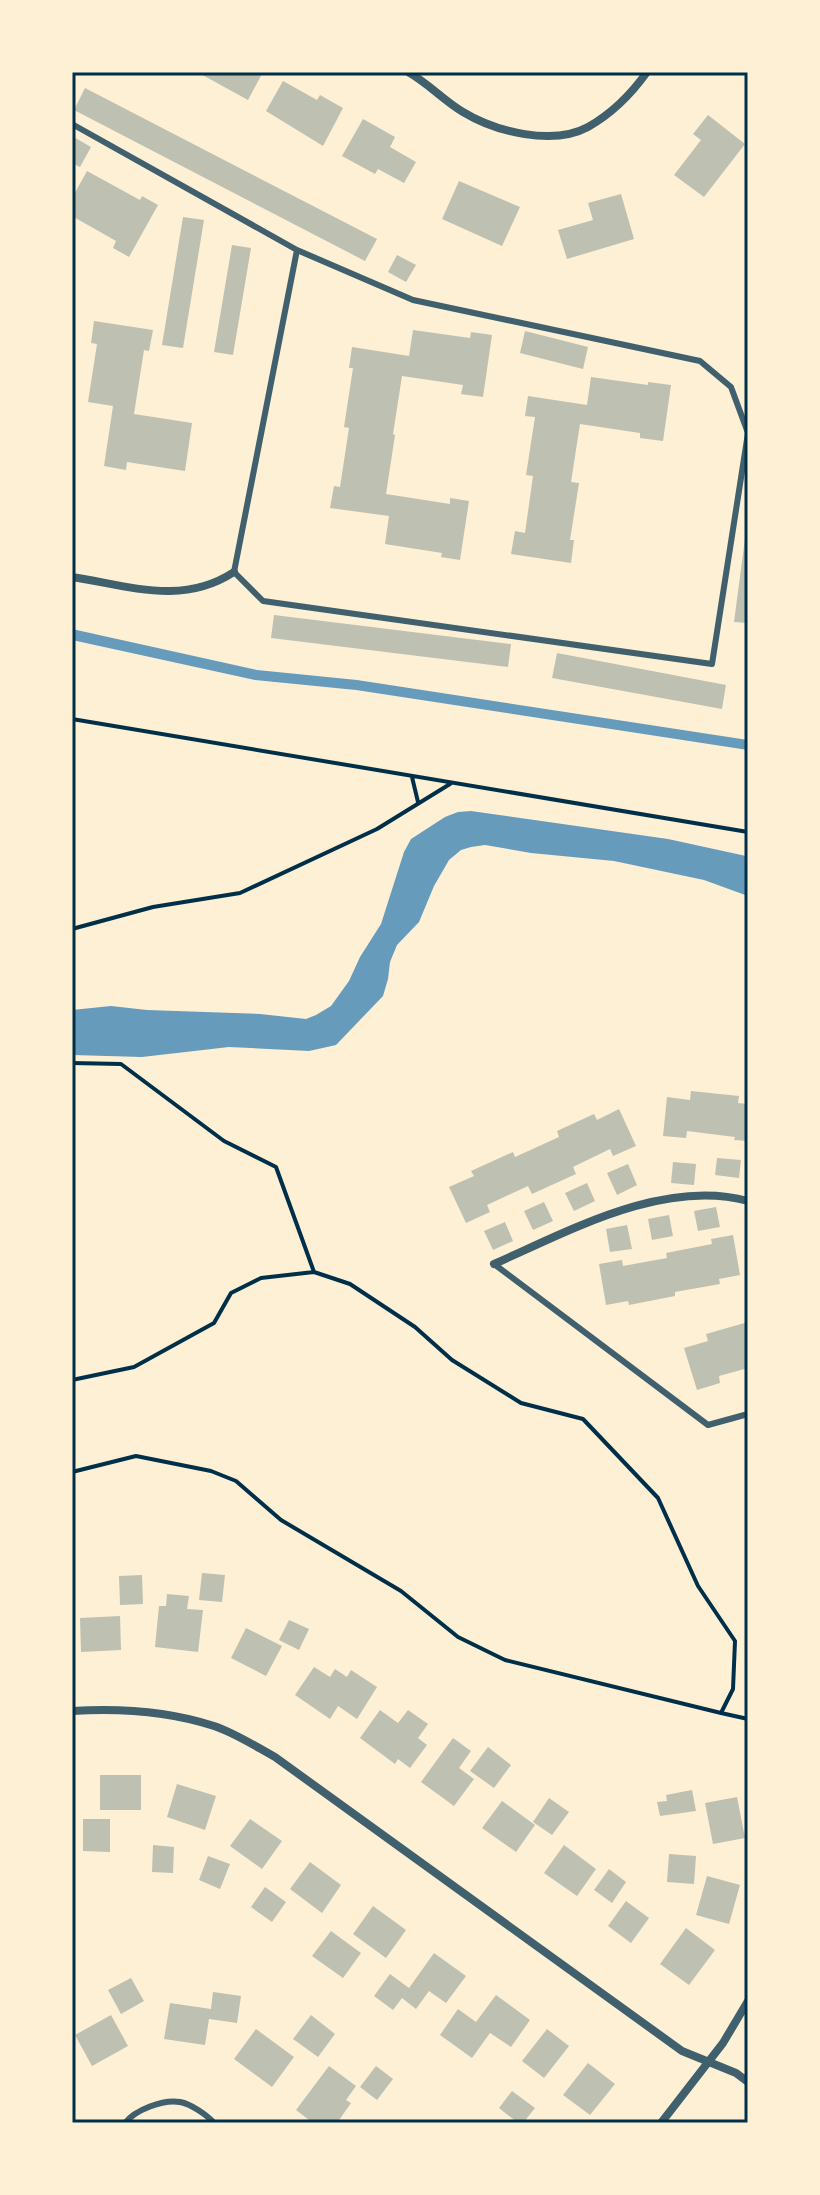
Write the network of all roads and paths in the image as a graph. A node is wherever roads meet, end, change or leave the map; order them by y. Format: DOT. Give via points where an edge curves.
graph roads {
  1 [pos="408,72"];
  2 [pos="647,72"];
  3 [pos="72,124"];
  4 [pos="297,250"];
  5 [pos="234,572"];
  6 [pos="72,577"];
  7 [pos="72,719"];
  8 [pos="411,777"];
  9 [pos="451,784"];
  10 [pos="418,802"];
  11 [pos="748,832"];
  12 [pos="72,929"];
  13 [pos="72,1063"];
  14 [pos="748,1201"];
  15 [pos="494,1264"];
  16 [pos="314,1272"];
  17 [pos="72,1380"];
  18 [pos="748,1414"];
  19 [pos="72,1472"];
  20 [pos="72,1711"];
  21 [pos="721,1713"];
  22 [pos="748,1719"];
  23 [pos="748,2001"];
  24 [pos="710,2061"];
  25 [pos="748,2082"];
  26 [pos="125,2123"];
  27 [pos="214,2123"];
  28 [pos="661,2123"];
  1 -- 2 [label="street" via="463,112 508,132 553,136 587,127 633,92"];
  3 -- 4 [label="lane"];
  4 -- 5 [label="lane"];
  4 -- 5 [label="lane" via="413,300 700,361 731,387 748,433 712,664 263,601"];
  5 -- 6 [label="street" via="182,593"];
  7 -- 8 [label="path"];
  8 -- 9 [label="path"];
  8 -- 10 [label="path"];
  9 -- 10 [label="path"];
  9 -- 11 [label="path"];
  10 -- 12 [label="path" via="377,829 240,893 153,907"];
  13 -- 16 [label="path" via="121,1064 224,1141 276,1167"];
  14 -- 15 [label="street" via="717,1196 626,1207"];
  15 -- 18 [label="lane" via="708,1425"];
  16 -- 17 [label="path" via="261,1278 231,1293 214,1323 134,1367"];
  16 -- 21 [label="path" via="350,1284 415,1327 452,1360 521,1403 583,1419 658,1498 698,1586 735,1641 733,1689"];
  19 -- 21 [label="path" via="136,1456 211,1471 236,1481 281,1520 401,1591 458,1637 505,1660"];
  20 -- 24 [label="street" via="171,1714 217,1727 275,1757 682,2051"];
  21 -- 22 [label="path"];
  23 -- 24 [label="street"];
  24 -- 25 [label="street"];
  24 -- 28 [label="street"];
  26 -- 27 [label="lane" via="160,2103 181,2102"];
}
